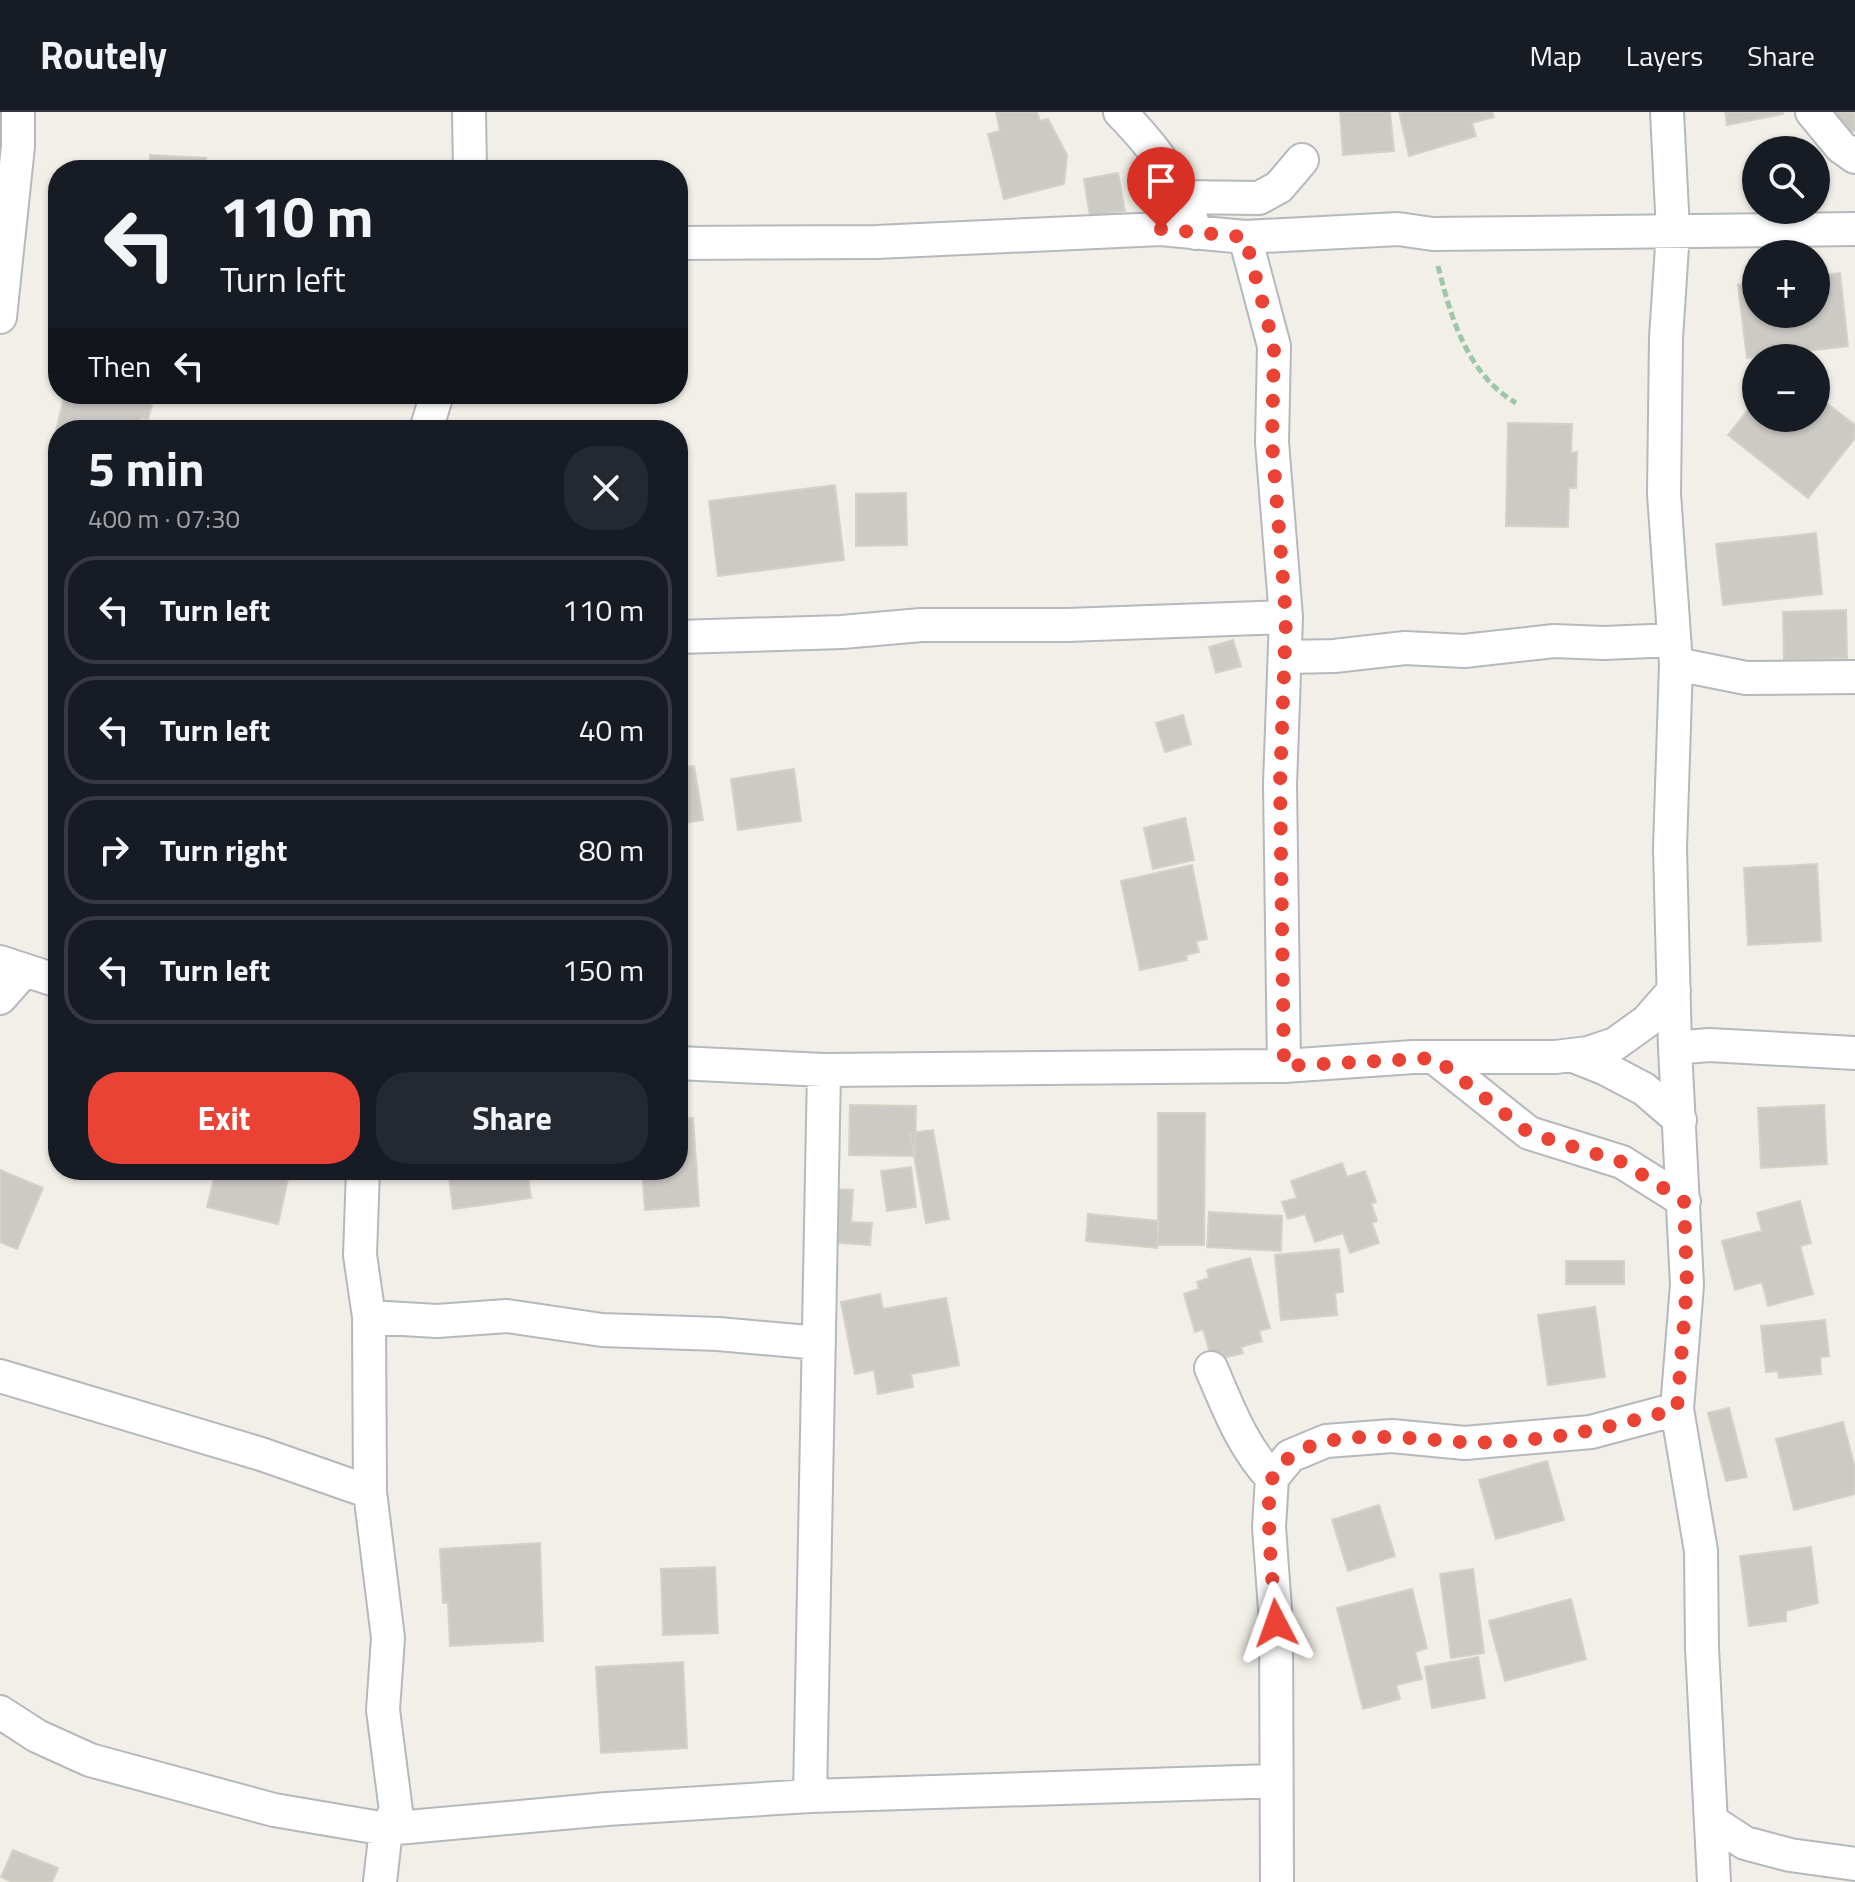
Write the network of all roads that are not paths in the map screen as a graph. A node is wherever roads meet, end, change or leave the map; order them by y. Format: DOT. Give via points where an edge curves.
graph roads {
  1 [pos="18,112"];
  2 [pos="1120,112"];
  3 [pos="1667,112"];
  4 [pos="1812,112"];
  5 [pos="463,115"];
  6 [pos="1855,157"];
  7 [pos="469,160"];
  8 [pos="1302,160"];
  9 [pos="1182,197"];
  10 [pos="1855,229"];
  11 [pos="1673,231"];
  12 [pos="1196,233"];
  13 [pos="1245,237"];
  14 [pos="688,243"];
  15 [pos="0,317"];
  16 [pos="1286,617"];
  17 [pos="688,637"];
  18 [pos="1675,652"];
  19 [pos="1285,657"];
  20 [pos="1855,677"];
  21 [pos="12,967"];
  22 [pos="48,978"];
  23 [pos="1674,990"];
  24 [pos="0,998"];
  25 [pos="1675,1048"];
  26 [pos="1855,1053"];
  27 [pos="1571,1055"];
  28 [pos="1435,1058"];
  29 [pos="688,1063"];
  30 [pos="1284,1066"];
  31 [pos="824,1070"];
  32 [pos="1680,1120"];
  33 [pos="363,1180"];
  34 [pos="1684,1201"];
  35 [pos="369,1317"];
  36 [pos="819,1343"];
  37 [pos="1211,1368"];
  38 [pos="0,1376"];
  39 [pos="1677,1409"];
  40 [pos="1272,1478"];
  41 [pos="370,1492"];
  42 [pos="0,1712"];
  43 [pos="1276,1781"];
  44 [pos="810,1796"];
  45 [pos="1713,1822"];
  46 [pos="386,1829"];
  47 [pos="1855,1864"];
  48 [pos="380,1882"];
  49 [pos="1277,1882"];
  50 [pos="1714,1882"];
  1 -- 15 [label="street"];
  2 -- 9 [label="street" via="1157,150"];
  3 -- 11 [label="street"];
  4 -- 6 [label="street"];
  5 -- 7 [label="street"];
  8 -- 9 [label="street" via="1279,187 1259,198"];
  9 -- 12 [label="street"];
  10 -- 11 [label="street"];
  11 -- 13 [label="street" via="1433,234 1398,229"];
  11 -- 18 [label="street" via="1664,494"];
  12 -- 13 [label="street"];
  12 -- 14 [label="street" via="1161,229 876,242"];
  13 -- 16 [label="street" via="1274,346 1272,442"];
  16 -- 17 [label="street" via="921,625"];
  16 -- 19 [label="street"];
  18 -- 19 [label="street" via="1554,641 1464,651 1405,648"];
  18 -- 20 [label="street" via="1746,678"];
  18 -- 23 [label="street" via="1670,848"];
  19 -- 30 [label="street" via="1280,784"];
  21 -- 22 [label="street"];
  21 -- 24 [label="street"];
  23 -- 25 [label="street"];
  23 -- 27 [label="street" via="1647,1021 1615,1044"];
  25 -- 26 [label="street"];
  25 -- 32 [label="street"];
  27 -- 28 [label="street"];
  27 -- 32 [label="street" via="1644,1089"];
  28 -- 30 [label="street"];
  28 -- 34 [label="street" via="1529,1133 1622,1162"];
  29 -- 31 [label="street"];
  30 -- 31 [label="street"];
  31 -- 36 [label="street"];
  32 -- 34 [label="street"];
  33 -- 35 [label="street" via="360,1255"];
  34 -- 39 [label="street" via="1687,1285"];
  35 -- 36 [label="street" via="437,1321 507,1316 602,1330"];
  35 -- 41 [label="street"];
  36 -- 44 [label="street"];
  37 -- 40 [label="street" via="1239,1433"];
  38 -- 41 [label="street"];
  39 -- 40 [label="street" via="1591,1432 1533,1439 1465,1443 1392,1436 1326,1441 1290,1456"];
  39 -- 45 [label="street" via="1701,1551"];
  40 -- 43 [label="street"];
  41 -- 46 [label="street" via="388,1638 383,1710 396,1811"];
  42 -- 46 [label="street" via="90,1760 274,1810"];
  43 -- 44 [label="street"];
  43 -- 49 [label="street"];
  44 -- 46 [label="street"];
  45 -- 47 [label="street" via="1745,1843"];
  45 -- 50 [label="street"];
  46 -- 48 [label="street"];
}
